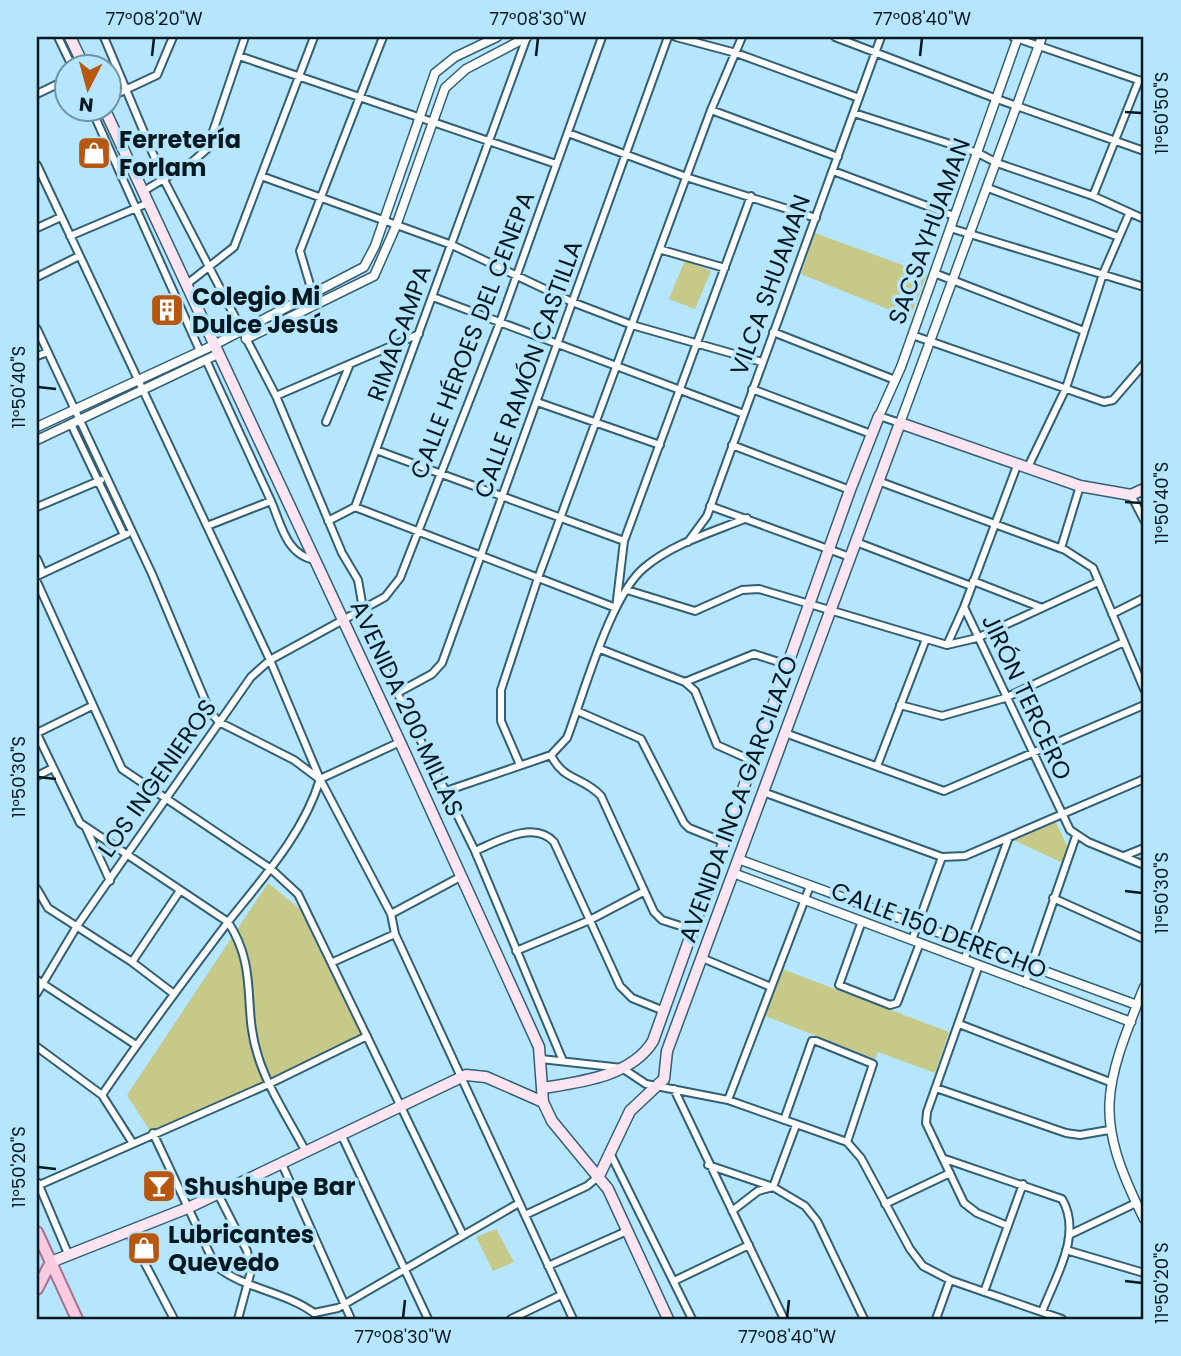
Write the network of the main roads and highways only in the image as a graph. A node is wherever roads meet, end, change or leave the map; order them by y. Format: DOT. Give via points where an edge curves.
graph roads {
  1 [pos="110,122"];
  2 [pos="879,416"];
  3 [pos="1144,489"];
  4 [pos="543,1088"];
  5 [pos="543,1102"];
  6 [pos="599,1177"];
  7 [pos="37,1232"];
  8 [pos="51,1262"];
  9 [pos="37,1289"];
  10 [pos="77,1319"];
  11 [pos="668,1319"];
  1 -- 4 [label="main road, AVENIDA 200 MILLAS" via="539,1047"];
  2 -- 4 [label="main road, AVENIDA INCA GARCILAZO" via="664,1011 643,1057 575,1083"];
  3 -- 6 [label="main road, AVENIDA INCA GARCILAZO" via="1131,495 1080,486 900,423 667,1051 664,1079 630,1111"];
  4 -- 5 [label="main road, AVENIDA 200 MILLAS"];
  5 -- 6 [label="main road, AVENIDA 200 MILLAS" via="559,1132"];
  5 -- 8 [label="main road" via="478,1075 459,1078 190,1207"];
  6 -- 11 [label="main road, AVENIDA 200 MILLAS"];
  7 -- 8 [label="main road"];
  8 -- 9 [label="main road"];
  8 -- 10 [label="main road"];
}
